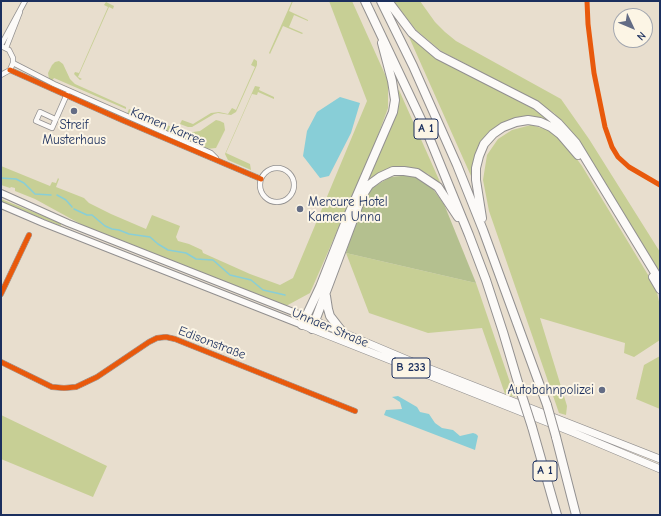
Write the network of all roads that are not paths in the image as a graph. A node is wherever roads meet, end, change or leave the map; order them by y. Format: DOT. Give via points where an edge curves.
graph roads {
  1 [pos="25,1"];
  2 [pos="365,1"];
  3 [pos="381,1"];
  4 [pos="388,1"];
  5 [pos="20,10"];
  6 [pos="377,25"];
  7 [pos="1,45"];
  8 [pos="6,48"];
  9 [pos="13,63"];
  10 [pos="10,70"];
  11 [pos="1,75"];
  12 [pos="68,90"];
  13 [pos="67,96"];
  14 [pos="56,119"];
  15 [pos="218,160"];
  16 [pos="261,179"];
  17 [pos="1,193"];
  18 [pos="1,205"];
  19 [pos="483,230"];
  20 [pos="30,234"];
  21 [pos="469,235"];
  22 [pos="660,281"];
  23 [pos="660,289"];
  24 [pos="326,291"];
  25 [pos="1,294"];
  26 [pos="306,317"];
  27 [pos="302,325"];
  28 [pos="314,326"];
  29 [pos="344,334"];
  30 [pos="1,362"];
  31 [pos="355,411"];
  32 [pos="660,459"];
  33 [pos="660,470"];
  34 [pos="558,515"];
  35 [pos="576,515"];
  1 -- 5 [label="street"];
  2 -- 6 [label="highway, A 1"];
  3 -- 19 [label="highway, A 1" via="440,126"];
  4 -- 22 [label="highway" via="412,33 438,55 536,106 558,123 576,143"];
  5 -- 7 [label="street"];
  5 -- 8 [label="street" via="20,16"];
  6 -- 21 [label="highway, A 1" via="427,132"];
  6 -- 26 [label="highway" via="392,81 395,100 393,112"];
  7 -- 8 [label="street"];
  8 -- 9 [label="street" via="12,54"];
  9 -- 10 [label="street"];
  9 -- 12 [label="street, Kamen Karree"];
  10 -- 11 [label="street"];
  10 -- 13 [label="street, Kamen Karree"];
  12 -- 13 [label="street"];
  12 -- 15 [label="street, Kamen Karree" via="211,153"];
  13 -- 14 [label="street"];
  13 -- 15 [label="street, Kamen Karree"];
  15 -- 16 [label="street, Kamen Karree"];
  16 -- 16 [label="street" via="261,191 272,201 283,201 290,197 294,190 292,176 283,168 271,168"];
  17 -- 26 [label="main road, Unnaer Straße" via="68,223"];
  18 -- 27 [label="main road, Unnaer Straße"];
  19 -- 23 [label="highway" via="476,168 484,144 503,126 528,120 540,122 551,126 577,154"];
  19 -- 35 [label="highway, A 1, bridge" via="547,405"];
  20 -- 25 [label="street"];
  21 -- 24 [label="highway" via="438,187 417,173 393,171 369,185 362,196"];
  21 -- 34 [label="highway, A 1, bridge" via="501,325"];
  24 -- 28 [label="highway"];
  24 -- 29 [label="highway" via="330,316"];
  26 -- 27 [label="highway"];
  26 -- 28 [label="main road, Unnaer Straße / B 233"];
  27 -- 28 [label="main road, Unnaer Straße / B 233"];
  28 -- 29 [label="main road, Unnaer Straße / B 233"];
  28 -- 33 [label="main road, Unnaer Straße / B 233"];
  29 -- 32 [label="main road, Unnaer Straße / B 233"];
  30 -- 31 [label="street, Edisonstraße" via="52,387 76,387 97,377 149,342 166,337"];
}
